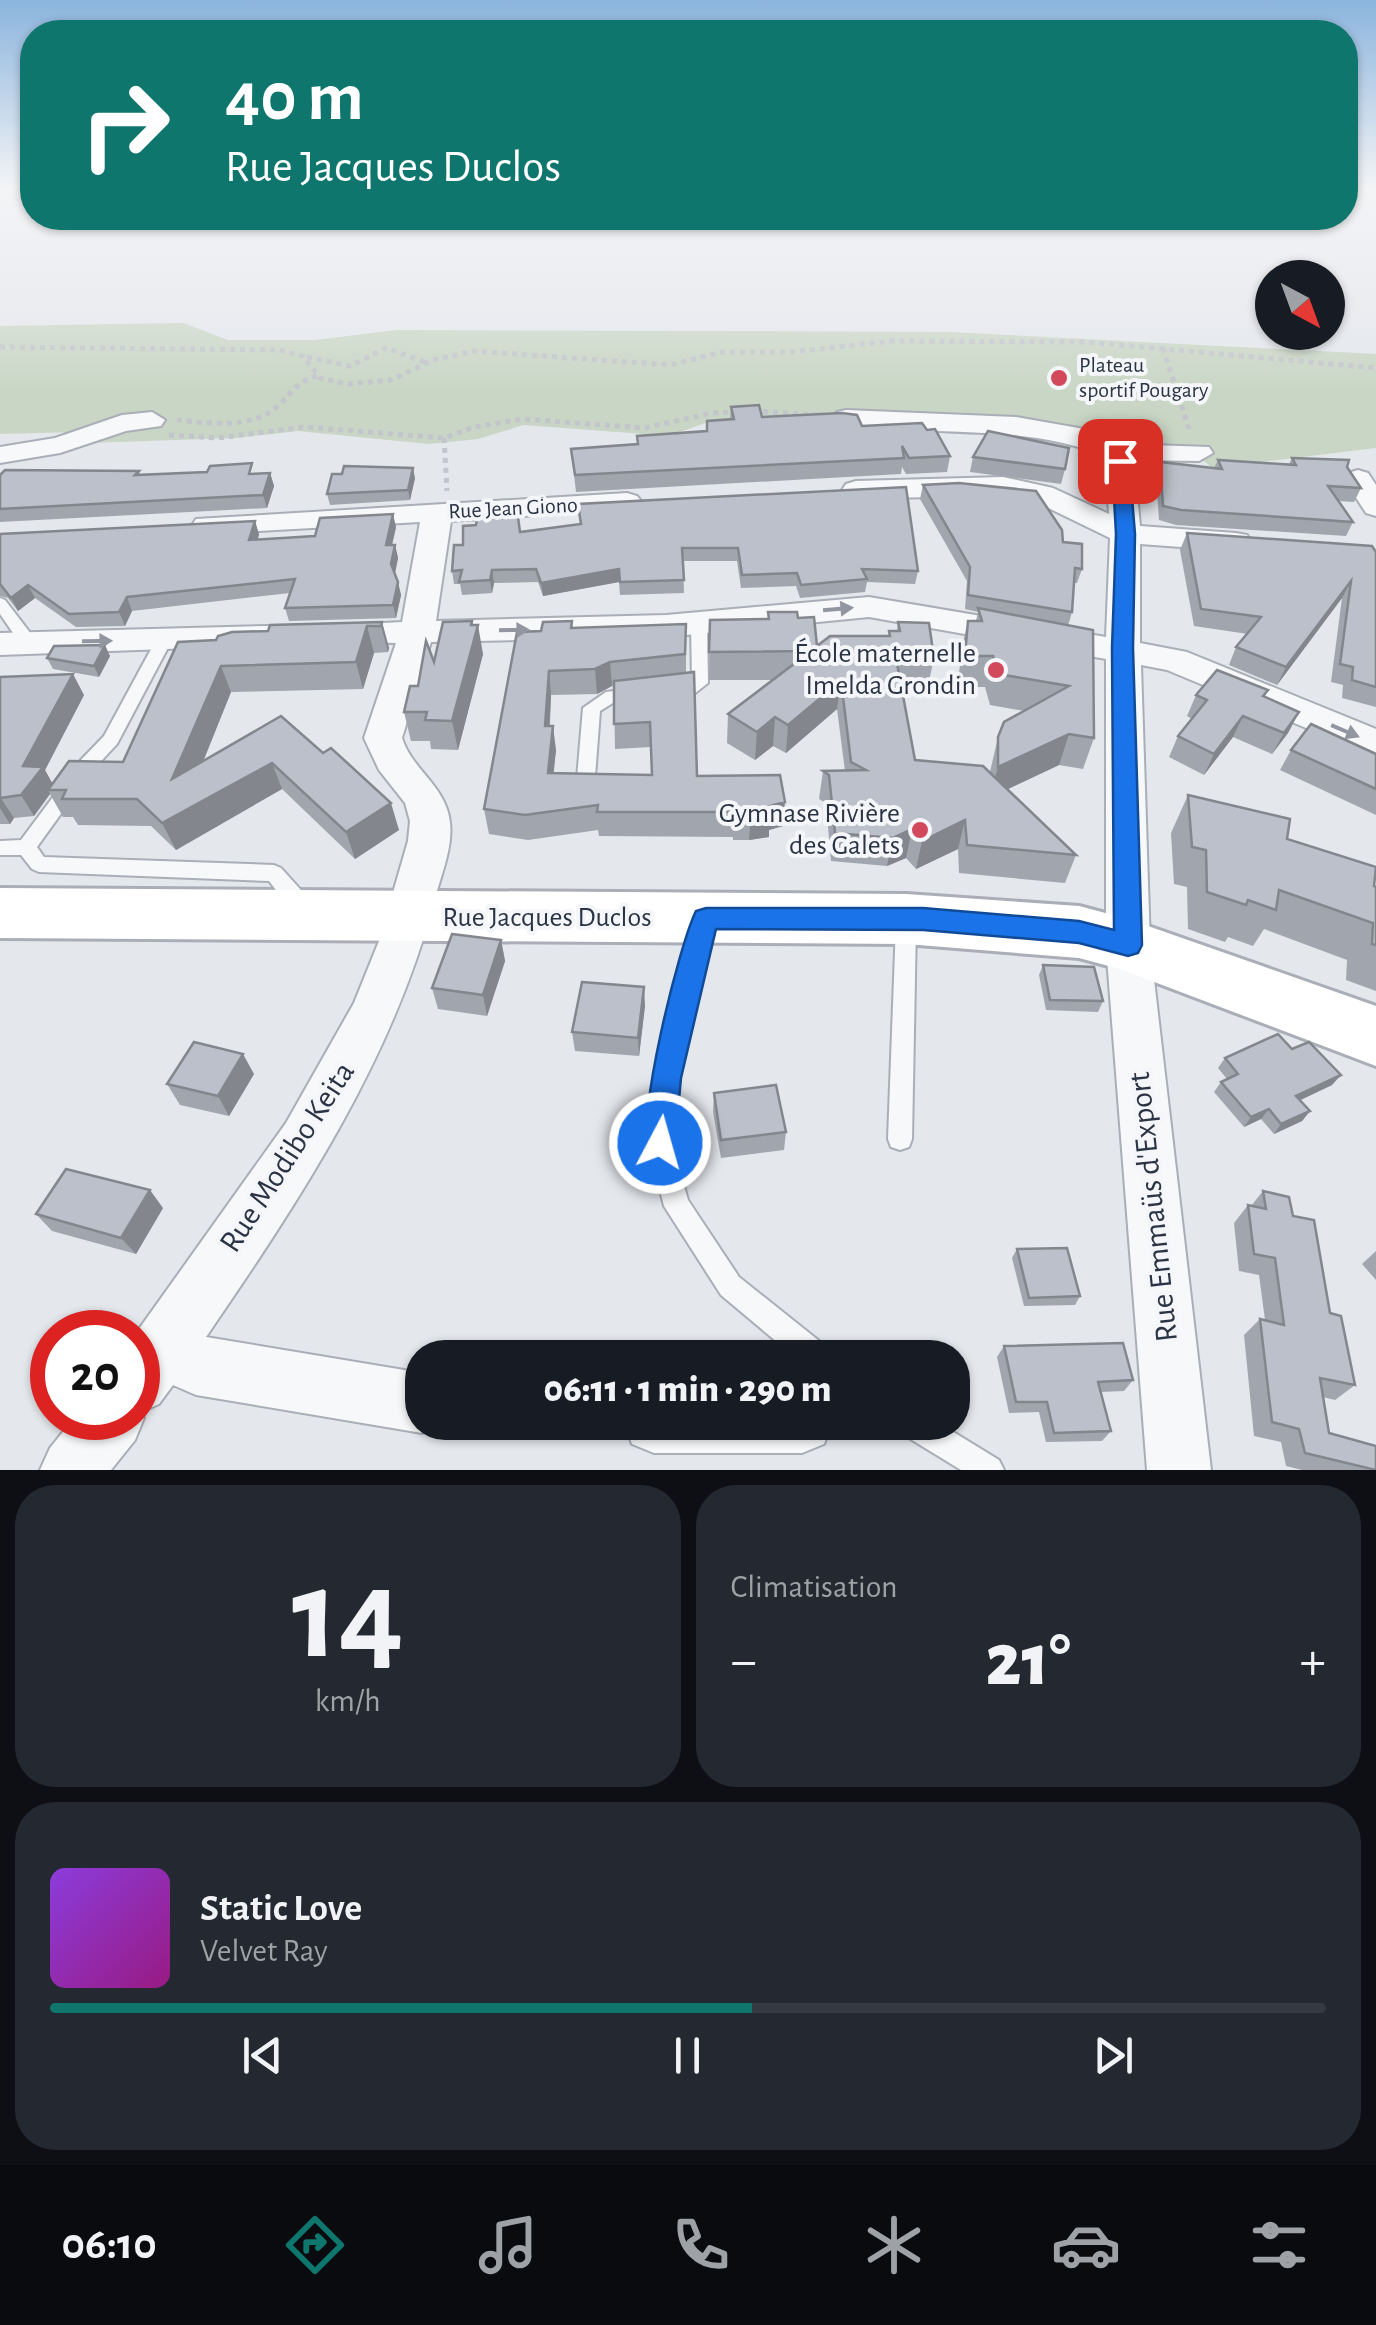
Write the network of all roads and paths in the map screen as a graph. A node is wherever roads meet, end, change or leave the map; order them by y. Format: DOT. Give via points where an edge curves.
graph roads {
  1 [pos="0,347"];
  2 [pos="1162,348"];
  3 [pos="304,357"];
  4 [pos="426,363"];
  5 [pos="1376,368"];
  6 [pos="318,376"];
  7 [pos="846,418"];
  8 [pos="152,420"];
  9 [pos="116,426"];
  10 [pos="444,438"];
  11 [pos="1118,452"];
  12 [pos="1200,453"];
  13 [pos="0,454"];
  14 [pos="1358,479"];
  15 [pos="837,491"];
  16 [pos="657,500"];
  17 [pos="1376,507"];
  18 [pos="437,512"];
  19 [pos="182,526"];
  20 [pos="1126,534"];
  21 [pos="1260,543"];
  22 [pos="0,603"];
  23 [pos="699,624"];
  24 [pos="416,632"];
  25 [pos="164,640"];
  26 [pos="14,643"];
  27 [pos="1123,648"];
  28 [pos="1376,744"];
  29 [pos="586,790"];
  30 [pos="26,847"];
  31 [pos="0,848"];
  32 [pos="0,912"];
  33 [pos="309,913"];
  34 [pos="410,918"];
  35 [pos="706,918"];
  36 [pos="906,919"];
  37 [pos="1128,945"];
  38 [pos="1376,1036"];
  39 [pos="900,1139"];
  40 [pos="796,1340"];
  41 [pos="160,1350"];
  42 [pos="160,1366"];
  43 [pos="405,1400"];
  44 [pos="96,1440"];
  45 [pos="937,1440"];
  46 [pos="72,1470"];
  47 [pos="984,1470"];
  48 [pos="1179,1470"];
  1 -- 3 [label="path" via="272,350"];
  2 -- 4 [label="path" via="892,340 722,352 670,365 497,350"];
  2 -- 5 [label="path"];
  2 -- 12 [label="path"];
  3 -- 4 [label="path" via="350,366 386,348"];
  3 -- 6 [label="path"];
  4 -- 6 [label="path" via="376,383 341,384"];
  6 -- 8 [label="path" via="296,383 271,412 254,418"];
  7 -- 10 [label="path" via="712,413 644,428 522,420"];
  7 -- 11 [label="street" via="1016,425 1080,436"];
  8 -- 9 [label="street"];
  9 -- 10 [label="path" via="218,438 304,427"];
  9 -- 13 [label="street"];
  10 -- 18 [label="path" via="450,486"];
  11 -- 12 [label="street"];
  11 -- 20 [label="street, Rue Emmaüs d'Export"];
  14 -- 17 [label="street"];
  15 -- 20 [label="street" via="1003,486 1043,494"];
  16 -- 18 [label="street, Rue Jean Giono"];
  18 -- 19 [label="street, Rue Jean Giono"];
  18 -- 24 [label="street"];
  20 -- 21 [label="street"];
  20 -- 27 [label="street, Rue Emmaüs d'Export"];
  22 -- 26 [label="lane"];
  24 -- 23 [label="street, one-way"];
  23 -- 27 [label="street, one-way" via="869,606"];
  23 -- 29 [label="lane" via="697,686 612,696 592,708"];
  24 -- 25 [label="street"];
  24 -- 34 [label="street, Rue Modibo Keita" via="382,738 386,754 427,800 431,826"];
  26 -- 25 [label="street, one-way"];
  25 -- 30 [label="lane" via="111,740"];
  27 -- 28 [label="street, one-way" via="1175,660"];
  27 -- 37 [label="street, Rue Emmaüs d'Export"];
  30 -- 31 [label="lane"];
  30 -- 33 [label="lane" via="39,864 274,873"];
  32 -- 33 [label="street, Rue Jacques Duclos"];
  33 -- 34 [label="street, Rue Jacques Duclos"];
  34 -- 35 [label="street, Rue Jacques Duclos"];
  34 -- 41 [label="street, Rue Modibo Keita" via="365,1036"];
  35 -- 36 [label="street, Rue Jacques Duclos"];
  35 -- 40 [label="lane" via="666,1078 660,1143 677,1206 730,1286"];
  36 -- 37 [label="street, Rue Jacques Duclos" via="1079,932"];
  36 -- 39 [label="lane"];
  37 -- 38 [label="street, Rue Jacques Duclos"];
  37 -- 48 [label="street, Rue Emmaüs d'Export"];
  42 -- 43 [label="street" via="196,1364"];
  44 -- 46 [label="street"];
  45 -- 47 [label="lane"];
}
